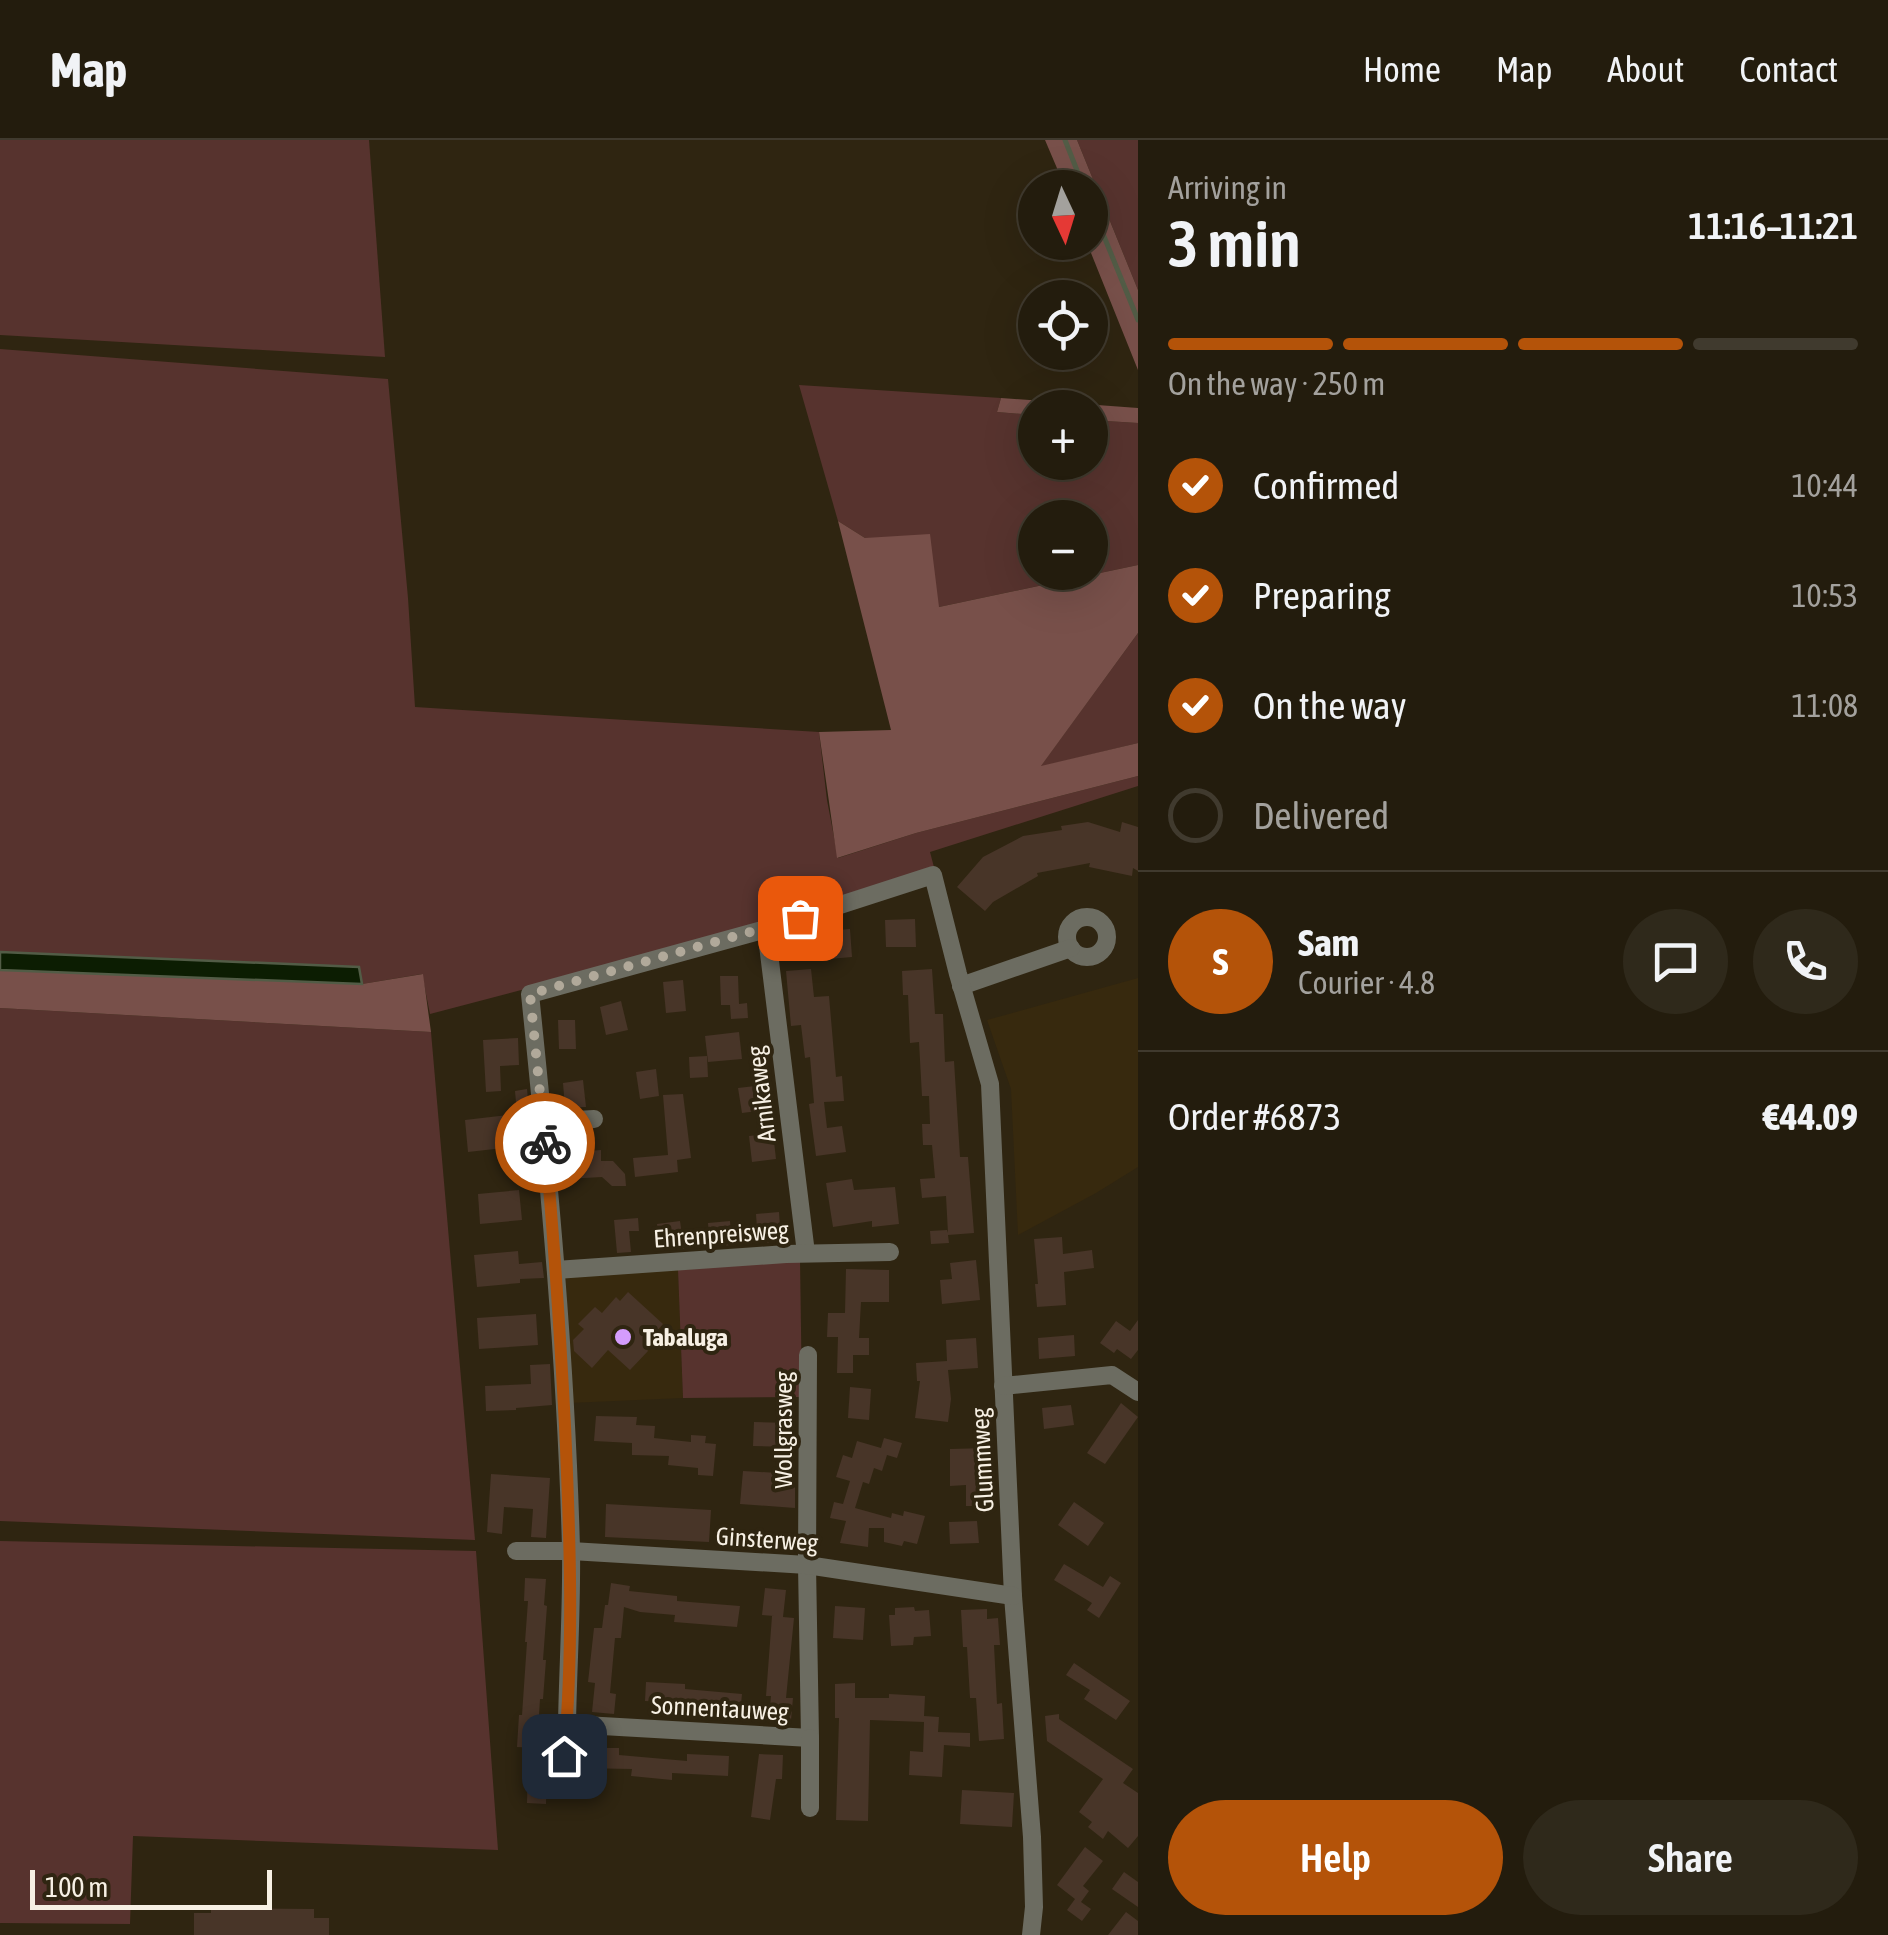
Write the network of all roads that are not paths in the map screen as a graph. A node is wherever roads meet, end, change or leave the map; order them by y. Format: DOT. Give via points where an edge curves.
graph roads {
  1 [pos="766,929"];
  2 [pos="1071,948"];
  3 [pos="961,986"];
  4 [pos="594,1119"];
  5 [pos="544,1122"];
  6 [pos="890,1252"];
  7 [pos="806,1253"];
  8 [pos="556,1270"];
  9 [pos="808,1355"];
  10 [pos="1003,1386"];
  11 [pos="1138,1392"];
  12 [pos="571,1550"];
  13 [pos="516,1552"];
  14 [pos="807,1565"];
  15 [pos="1013,1596"];
  16 [pos="567,1724"];
  17 [pos="810,1738"];
  18 [pos="561,1789"];
  19 [pos="810,1808"];
  20 [pos="1031,1935"];
  1 -- 3 [label="street, Glummweg" via="933,875"];
  1 -- 5 [label="street" via="530,994"];
  1 -- 7 [label="street, Arnikaweg"];
  2 -- 3 [label="street"];
  3 -- 10 [label="street, Glummweg" via="990,1084"];
  4 -- 5 [label="street"];
  5 -- 8 [label="street"];
  6 -- 7 [label="street, Ehrenpreisweg"];
  7 -- 8 [label="street, Ehrenpreisweg"];
  8 -- 12 [label="street"];
  9 -- 14 [label="street, Wollgrasweg"];
  10 -- 11 [label="street" via="1112,1375"];
  10 -- 15 [label="street, Glummweg"];
  12 -- 13 [label="street, Ginsterweg"];
  12 -- 14 [label="street, Ginsterweg"];
  12 -- 16 [label="street"];
  14 -- 15 [label="street, Ginsterweg"];
  14 -- 17 [label="street, Sonnentauweg"];
  15 -- 20 [label="street, Glummweg" via="1032,1837"];
  16 -- 17 [label="street, Sonnentauweg"];
  16 -- 18 [label="street"];
  17 -- 19 [label="street, Sonnentauweg"];
}
